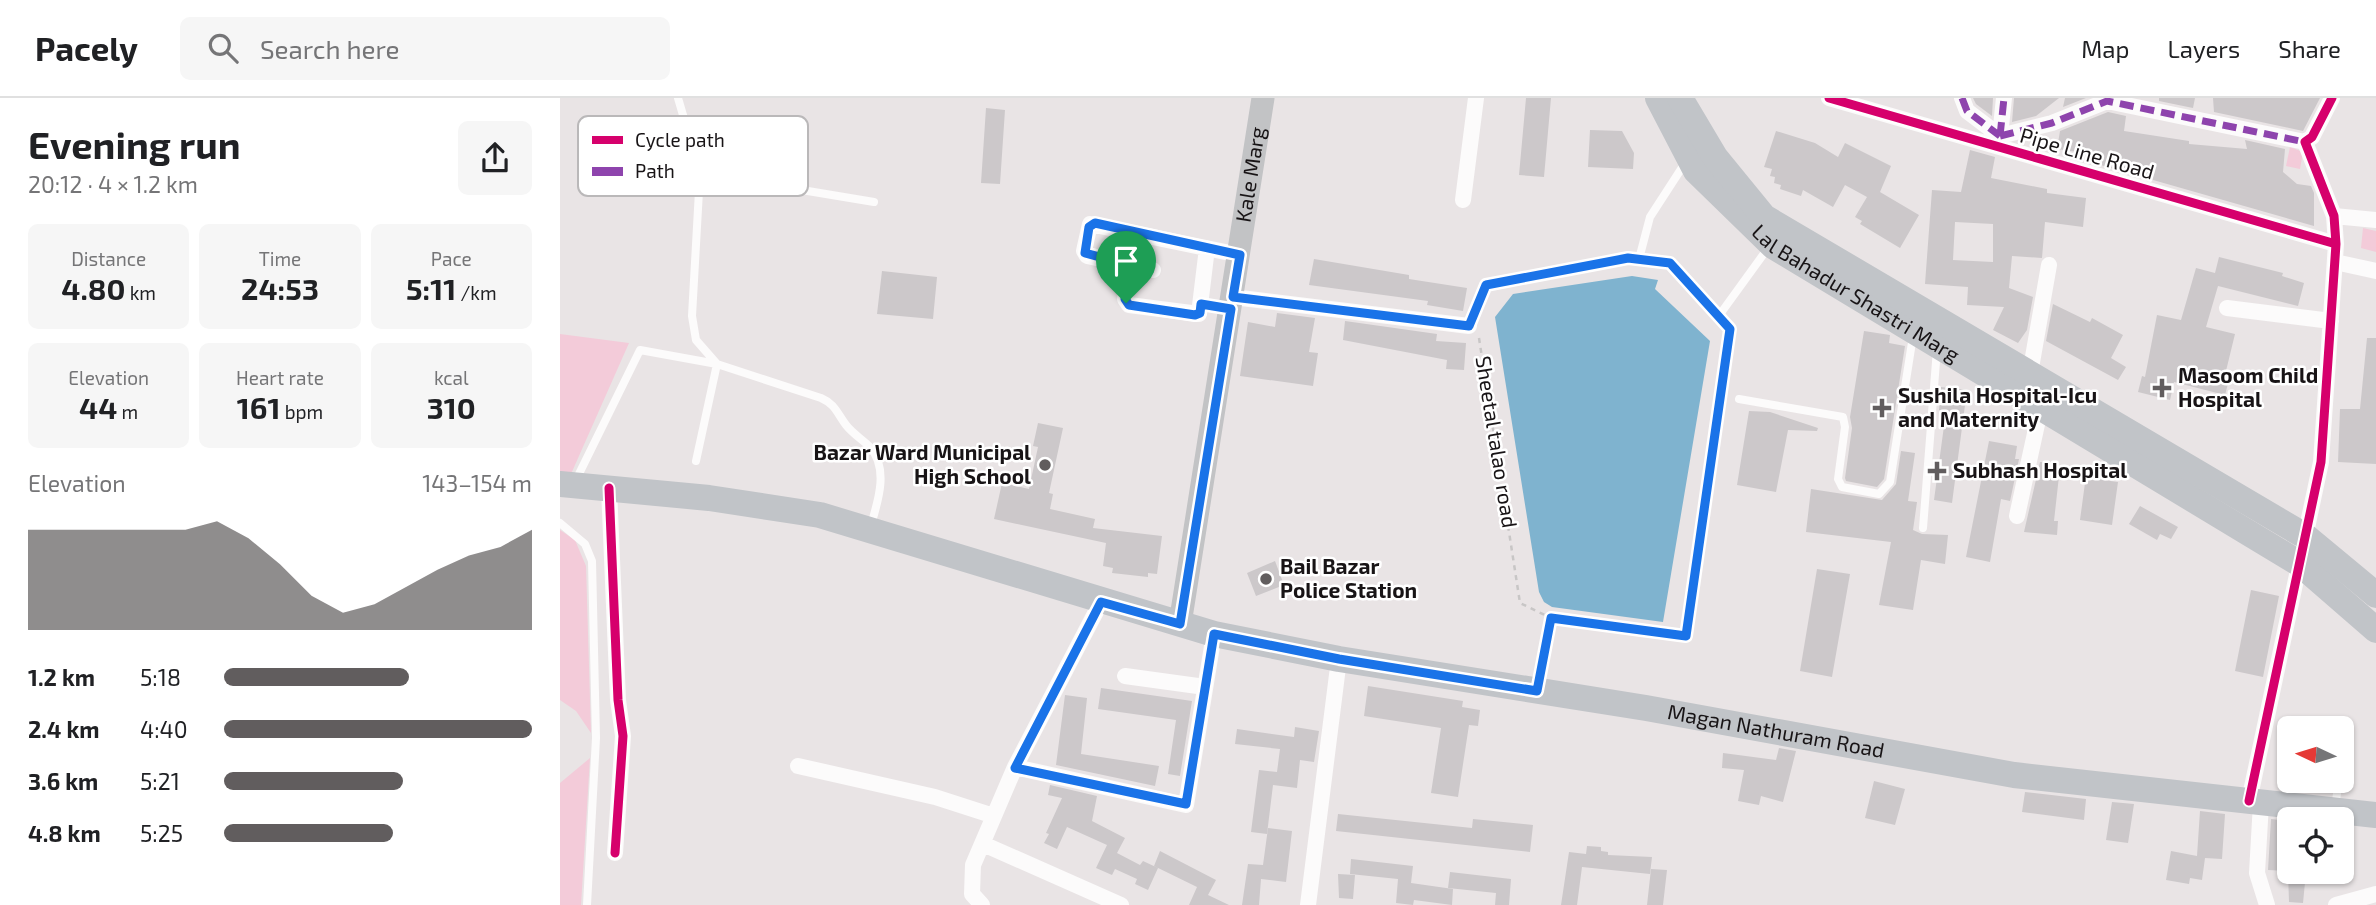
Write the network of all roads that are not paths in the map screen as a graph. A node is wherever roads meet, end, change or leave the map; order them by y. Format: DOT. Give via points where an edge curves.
graph roads {
  1 [pos="677,98"];
  2 [pos="1263,98"];
  3 [pos="1476,98"];
  4 [pos="1658,98"];
  5 [pos="1680,98"];
  6 [pos="1829,98"];
  7 [pos="1962,98"];
  8 [pos="2004,98"];
  9 [pos="2332,98"];
  10 [pos="2125,101"];
  11 [pos="683,116"];
  12 [pos="2000,136"];
  13 [pos="2305,142"];
  14 [pos="1689,158"];
  15 [pos="808,191"];
  16 [pos="700,196"];
  17 [pos="1463,201"];
  18 [pos="874,202"];
  19 [pos="2334,216"];
  20 [pos="2376,220"];
  21 [pos="1775,236"];
  22 [pos="2336,244"];
  23 [pos="1207,248"];
  24 [pos="1240,255"];
  25 [pos="2335,262"];
  26 [pos="1129,265"];
  27 [pos="2049,265"];
  28 [pos="1153,270"];
  29 [pos="2376,271"];
  30 [pos="1232,303"];
  31 [pos="1201,304"];
  32 [pos="2227,308"];
  33 [pos="1718,317"];
  34 [pos="2330,321"];
  35 [pos="1469,326"];
  36 [pos="1914,329"];
  37 [pos="1937,343"];
  38 [pos="717,364"];
  39 [pos="2030,374"];
  40 [pos="1740,400"];
  41 [pos="2041,407"];
  42 [pos="1718,409"];
  43 [pos="696,461"];
  44 [pos="567,484"];
  45 [pos="609,488"];
  46 [pos="2017,516"];
  47 [pos="560,523"];
  48 [pos="1923,528"];
  49 [pos="870,531"];
  50 [pos="2305,536"];
  51 [pos="2300,564"];
  52 [pos="2376,595"];
  53 [pos="1101,602"];
  54 [pos="1180,624"];
  55 [pos="2376,630"];
  56 [pos="1214,634"];
  57 [pos="1339,659"];
  58 [pos="1125,676"];
  59 [pos="1206,687"];
  60 [pos="798,766"];
  61 [pos="1015,768"];
  62 [pos="2255,802"];
  63 [pos="2304,807"];
  64 [pos="2354,812"];
  65 [pos="2376,815"];
  66 [pos="995,816"];
  67 [pos="983,844"];
  68 [pos="615,853"];
  69 [pos="2376,894"];
  70 [pos="587,905"];
  71 [pos="982,905"];
  72 [pos="1121,905"];
  73 [pos="1308,905"];
  74 [pos="2267,905"];
  75 [pos="2336,905"];
  1 -- 11 [label="lane"];
  2 -- 24 [label="main road, Kale Marg"];
  3 -- 17 [label="street"];
  4 -- 14 [label="main road, Lal Bahadur Shastri Marg"];
  5 -- 21 [label="main road, Lal Bahadur Shastri Marg" via="1715,158"];
  6 -- 22 [label="street, Pipe Line Road"];
  7 -- 12 [label="street" via="1967,111"];
  8 -- 12 [label="street"];
  9 -- 13 [label="street"];
  10 -- 12 [label="street" via="2107,101 2052,123"];
  10 -- 13 [label="street"];
  13 -- 19 [label="street"];
  14 -- 21 [label="main road, Lal Bahadur Shastri Marg" via="1696,171"];
  14 -- 33 [label="lane" via="1650,217 1639,258 1670,263"];
  15 -- 18 [label="lane"];
  16 -- 38 [label="lane" via="692,316 696,340"];
  19 -- 20 [label="street"];
  19 -- 22 [label="street"];
  21 -- 33 [label="lane"];
  21 -- 36 [label="main road, Lal Bahadur Shastri Marg"];
  21 -- 39 [label="main road, Lal Bahadur Shastri Marg"];
  22 -- 25 [label="street"];
  23 -- 24 [label="street"];
  23 -- 26 [label="street" via="1090,224 1087,256"];
  23 -- 31 [label="street"];
  24 -- 30 [label="main road, Kale Marg"];
  25 -- 29 [label="street"];
  25 -- 34 [label="street"];
  26 -- 28 [label="street"];
  26 -- 31 [label="street" via="1125,299 1129,305 1195,315"];
  27 -- 39 [label="street"];
  30 -- 31 [label="street"];
  30 -- 35 [label="street"];
  30 -- 54 [label="main road, Kale Marg"];
  32 -- 34 [label="street"];
  33 -- 42 [label="lane" via="1730,329"];
  34 -- 50 [label="street" via="2321,461"];
  36 -- 37 [label="main road, Lal Bahadur Shastri Marg"];
  36 -- 40 [label="lane" via="1890,482 1879,494 1842,487 1838,479 1843,417"];
  37 -- 41 [label="main road, Lal Bahadur Shastri Marg"];
  37 -- 48 [label="lane"];
  38 -- 43 [label="lane"];
  38 -- 44 [label="lane" via="640,350"];
  38 -- 49 [label="lane" via="832,403 851,431 873,450 879,467 881,489"];
  39 -- 50 [label="main road, Lal Bahadur Shastri Marg"];
  41 -- 46 [label="street"];
  41 -- 51 [label="main road, Lal Bahadur Shastri Marg"];
  44 -- 45 [label="main road, Magan Nathuram Road"];
  45 -- 49 [label="main road, Magan Nathuram Road" via="807,513"];
  45 -- 68 [label="street" via="623,736"];
  47 -- 70 [label="lane" via="586,544 592,561 596,738"];
  49 -- 53 [label="main road, Magan Nathuram Road"];
  50 -- 51 [label="street"];
  50 -- 52 [label="main road, Lal Bahadur Shastri Marg"];
  51 -- 55 [label="main road, Lal Bahadur Shastri Marg"];
  51 -- 62 [label="street"];
  53 -- 54 [label="main road, Magan Nathuram Road"];
  53 -- 61 [label="street"];
  54 -- 56 [label="main road, Magan Nathuram Road"];
  56 -- 57 [label="main road, Magan Nathuram Road"];
  56 -- 59 [label="street"];
  57 -- 62 [label="main road, Magan Nathuram Road" via="1805,735 2014,775"];
  57 -- 73 [label="street"];
  58 -- 59 [label="street"];
  59 -- 61 [label="street" via="1186,804"];
  60 -- 66 [label="street" via="935,797"];
  61 -- 66 [label="street"];
  62 -- 63 [label="main road, Magan Nathuram Road"];
  62 -- 74 [label="street" via="2257,873"];
  64 -- 65 [label="main road, Magan Nathuram Road"];
  66 -- 67 [label="street"];
  67 -- 71 [label="street" via="972,875 972,894"];
  67 -- 72 [label="street"];
  69 -- 75 [label="street"];
}
